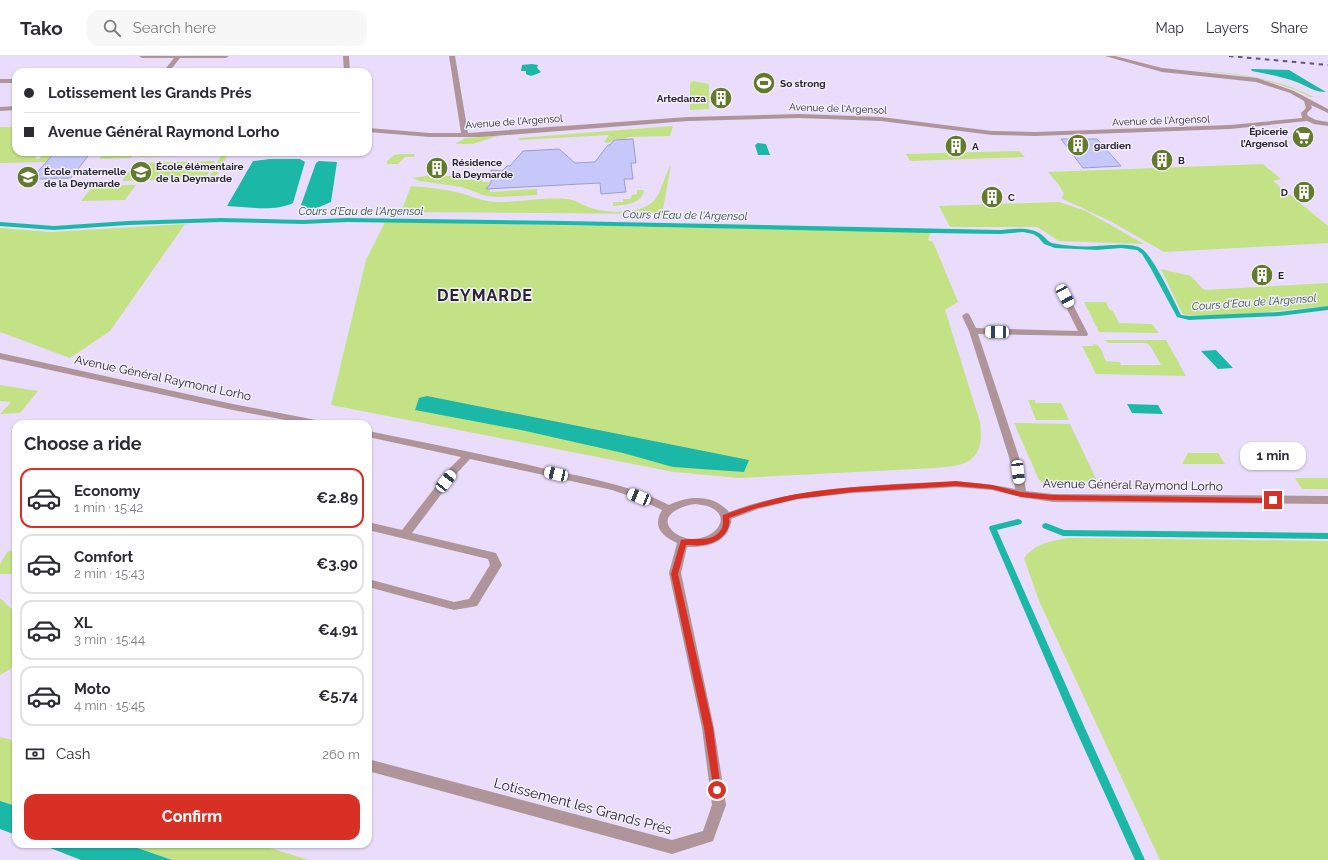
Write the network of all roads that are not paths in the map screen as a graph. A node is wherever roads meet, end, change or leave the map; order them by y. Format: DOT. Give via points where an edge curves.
graph roads {
  1 [pos="142,56"];
  2 [pos="226,56"];
  3 [pos="346,56"];
  4 [pos="452,56"];
  5 [pos="1108,56"];
  6 [pos="178,57"];
  7 [pos="169,68"];
  8 [pos="347,68"];
  9 [pos="0,81"];
  10 [pos="12,82"];
  11 [pos="1307,99"];
  12 [pos="12,108"];
  13 [pos="0,109"];
  14 [pos="1307,111"];
  15 [pos="1328,111"];
  16 [pos="1307,119"];
  17 [pos="1328,124"];
  18 [pos="372,130"];
  19 [pos="464,135"];
  20 [pos="1065,296"];
  21 [pos="966,316"];
  22 [pos="973,331"];
  23 [pos="0,356"];
  24 [pos="301,420"];
  25 [pos="372,435"];
  26 [pos="469,454"];
  27 [pos="1021,494"];
  28 [pos="1328,500"];
  29 [pos="668,509"];
  30 [pos="726,517"];
  31 [pos="372,527"];
  32 [pos="404,535"];
  33 [pos="683,542"];
  34 [pos="372,584"];
  35 [pos="372,766"];
  1 -- 6 [label="street"];
  2 -- 6 [label="street"];
  3 -- 8 [label="street"];
  4 -- 19 [label="street"];
  5 -- 11 [label="street" via="1162,70 1257,80"];
  6 -- 7 [label="street"];
  9 -- 10 [label="street"];
  11 -- 14 [label="street"];
  11 -- 15 [label="street"];
  12 -- 13 [label="street"];
  14 -- 15 [label="street"];
  14 -- 16 [label="street" via="1304,114"];
  16 -- 17 [label="street, Avenue de l'Argensol"];
  16 -- 19 [label="street, Avenue de l'Argensol" via="1225,128 1036,134 992,133 849,117 713,118"];
  18 -- 19 [label="street, Avenue de l'Argensol"];
  20 -- 22 [label="street" via="1084,334"];
  21 -- 22 [label="street"];
  22 -- 27 [label="street" via="1013,454"];
  23 -- 24 [label="street, Avenue Général Raymond Lorho"];
  25 -- 26 [label="street"];
  26 -- 29 [label="street" via="627,492"];
  26 -- 32 [label="street"];
  27 -- 28 [label="street, Avenue Général Raymond Lorho" via="1094,499"];
  27 -- 30 [label="street, Avenue Général Raymond Lorho" via="992,487 956,484 853,490 780,499"];
  29 -- 30 [label="street" via="684,501 705,501 721,510"];
  29 -- 33 [label="street" via="663,521 664,528 668,534"];
  30 -- 33 [label="street" via="727,524 720,536 703,543"];
  31 -- 32 [label="street"];
  32 -- 34 [label="street" via="492,556 496,565 473,603 454,606"];
  33 -- 35 [label="street, Lotissement les Grands Prés" via="675,574 708,728 719,805 708,836 672,847"];
}
